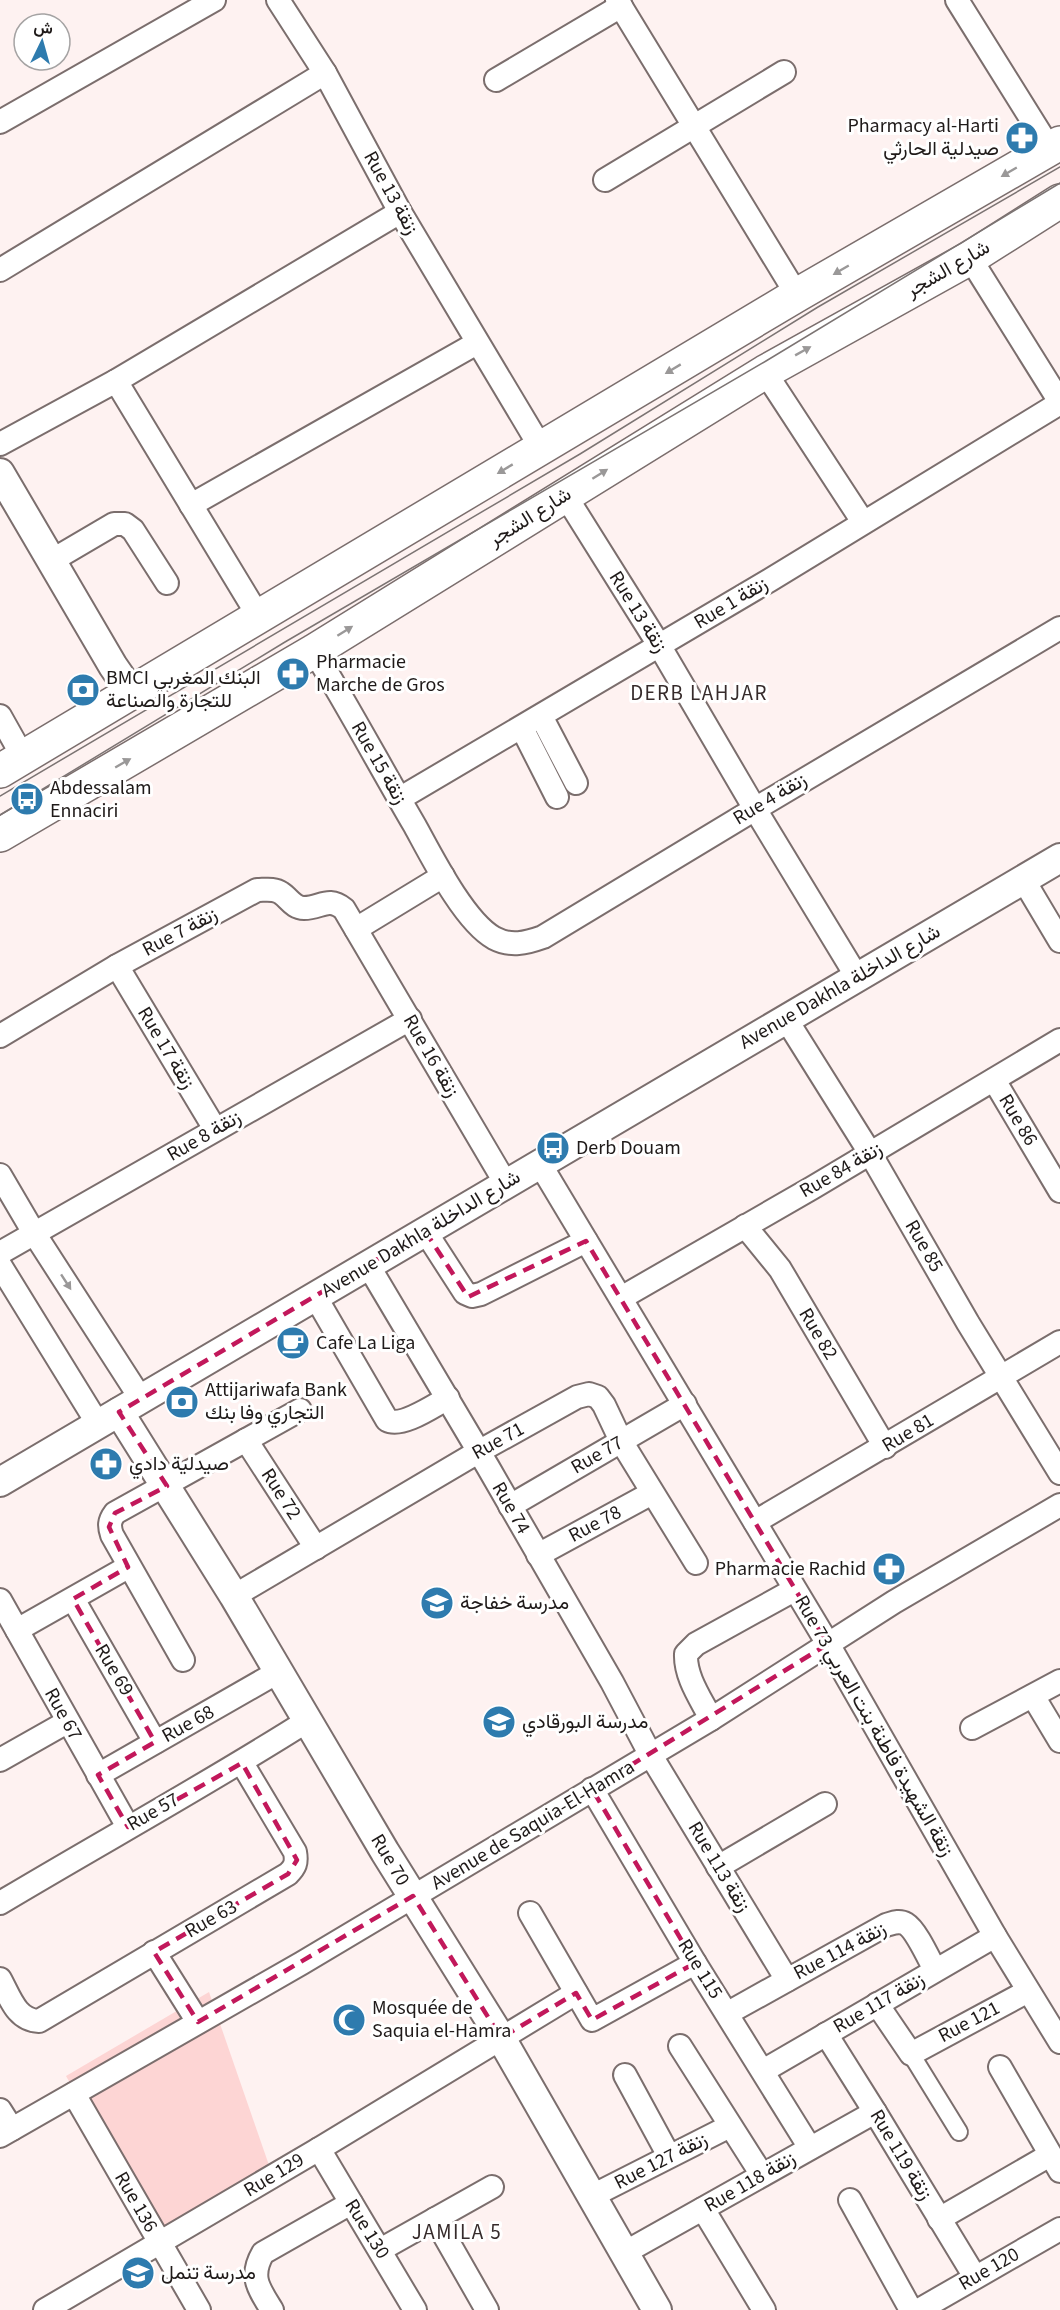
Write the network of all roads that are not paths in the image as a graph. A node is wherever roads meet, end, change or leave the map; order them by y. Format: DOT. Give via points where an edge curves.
graph roads {
  1 [pos="214,0"];
  2 [pos="278,0"];
  3 [pos="957,0"];
  4 [pos="619,3"];
  5 [pos="784,72"];
  6 [pos="325,73"];
  7 [pos="496,80"];
  8 [pos="0,122"];
  9 [pos="694,126"];
  10 [pos="1055,146"];
  11 [pos="605,180"];
  12 [pos="1060,201"];
  13 [pos="400,212"];
  14 [pos="970,258"];
  15 [pos="0,270"];
  16 [pos="796,295"];
  17 [pos="477,343"];
  18 [pos="765,372"];
  19 [pos="116,381"];
  20 [pos="1060,402"];
  21 [pos="0,444"];
  22 [pos="541,448"];
  23 [pos="0,473"];
  24 [pos="565,495"];
  25 [pos="190,505"];
  26 [pos="863,522"];
  27 [pos="51,561"];
  28 [pos="167,584"];
  29 [pos="259,617"];
  30 [pos="1060,628"];
  31 [pos="660,645"];
  32 [pos="314,651"];
  33 [pos="131,692"];
  34 [pos="0,716"];
  35 [pos="531,722"];
  36 [pos="12,764"];
  37 [pos="576,783"];
  38 [pos="557,796"];
  39 [pos="399,799"];
  40 [pos="754,809"];
  41 [pos="0,835"];
  42 [pos="1060,858"];
  43 [pos="443,876"];
  44 [pos="1023,879"];
  45 [pos="478,926"];
  46 [pos="356,929"];
  47 [pos="1060,941"];
  48 [pos="117,966"];
  49 [pos="857,977"];
  50 [pos="786,1019"];
  51 [pos="410,1020"];
  52 [pos="0,1036"];
  53 [pos="1060,1040"];
  54 [pos="994,1080"];
  55 [pos="215,1129"];
  56 [pos="870,1153"];
  57 [pos="540,1164"];
  58 [pos="0,1175"];
  59 [pos="506,1184"];
  60 [pos="1060,1191"];
  61 [pos="745,1226"];
  62 [pos="425,1231"];
  63 [pos="34,1233"];
  64 [pos="586,1241"];
  65 [pos="0,1253"];
  66 [pos="0,1265"];
  67 [pos="368,1265"];
  68 [pos="315,1296"];
  69 [pos="621,1298"];
  70 [pos="1060,1342"];
  71 [pos="1002,1375"];
  72 [pos="448,1398"];
  73 [pos="685,1404"];
  74 [pos="300,1410"];
  75 [pos="119,1412"];
  76 [pos="246,1440"];
  77 [pos="621,1441"];
  78 [pos="885,1447"];
  79 [pos="478,1452"];
  80 [pos="1060,1473"];
  81 [pos="0,1482"];
  82 [pos="167,1486"];
  83 [pos="652,1494"];
  84 [pos="1060,1505"];
  85 [pos="510,1506"];
  86 [pos="755,1522"];
  87 [pos="316,1548"];
  88 [pos="538,1555"];
  89 [pos="696,1563"];
  90 [pos="128,1567"];
  91 [pos="794,1590"];
  92 [pos="234,1596"];
  93 [pos="73,1599"];
  94 [pos="0,1600"];
  95 [pos="17,1630"];
  96 [pos="828,1644"];
  97 [pos="183,1660"];
  98 [pos="278,1672"];
  99 [pos="1060,1681"];
  100 [pos="1033,1696"];
  101 [pos="711,1719"];
  102 [pos="306,1721"];
  103 [pos="67,1722"];
  104 [pos="972,1728"];
  105 [pos="1060,1741"];
  106 [pos="155,1742"];
  107 [pos="650,1754"];
  108 [pos="0,1760"];
  109 [pos="242,1762"];
  110 [pos="98,1775"];
  111 [pos="592,1789"];
  112 [pos="825,1804"];
  113 [pos="128,1827"];
  114 [pos="718,1867"];
  115 [pos="412,1897"];
  116 [pos="0,1903"];
  117 [pos="530,1913"];
  118 [pos="995,1936"];
  119 [pos="154,1953"];
  120 [pos="695,1963"];
  121 [pos="935,1970"];
  122 [pos="0,1979"];
  123 [pos="787,1980"];
  124 [pos="1028,1991"];
  125 [pos="576,1993"];
  126 [pos="877,2004"];
  127 [pos="728,2013"];
  128 [pos="198,2022"];
  129 [pos="826,2034"];
  130 [pos="501,2038"];
  131 [pos="1060,2042"];
  132 [pos="680,2046"];
  133 [pos="911,2054"];
  134 [pos="1000,2067"];
  135 [pos="764,2071"];
  136 [pos="625,2075"];
  137 [pos="74,2094"];
  138 [pos="875,2112"];
  139 [pos="4,2125"];
  140 [pos="730,2126"];
  141 [pos="959,2132"];
  142 [pos="810,2148"];
  143 [pos="319,2149"];
  144 [pos="669,2156"];
  145 [pos="1055,2163"];
  146 [pos="762,2175"];
  147 [pos="492,2187"];
  148 [pos="592,2196"];
  149 [pos="850,2200"];
  150 [pos="351,2204"];
  151 [pos="703,2210"];
  152 [pos="435,2219"];
  153 [pos="939,2219"];
  154 [pos="1060,2229"];
  155 [pos="160,2243"];
  156 [pos="380,2250"];
  157 [pos="624,2253"];
  158 [pos="975,2277"];
  159 [pos="45,2310"];
  160 [pos="199,2310"];
  161 [pos="272,2310"];
  162 [pos="415,2310"];
  163 [pos="486,2310"];
  164 [pos="657,2310"];
  165 [pos="764,2310"];
  166 [pos="912,2310"];
  167 [pos="919,2310"];
  1 -- 8 [label="street"];
  2 -- 6 [label="street, Rue 13 زنقة"];
  3 -- 10 [label="street"];
  4 -- 7 [label="street"];
  4 -- 9 [label="street"];
  5 -- 9 [label="street"];
  6 -- 13 [label="street, Rue 13 زنقة"];
  6 -- 15 [label="street"];
  9 -- 11 [label="street"];
  9 -- 16 [label="street"];
  10 -- 16 [label="main road, one-way"];
  12 -- 14 [label="main road, شارع الشجر"];
  13 -- 17 [label="street, Rue 13 زنقة"];
  13 -- 19 [label="street"];
  18 -- 14 [label="main road, شارع الشجر, one-way"];
  14 -- 20 [label="street, Rue 1 زنقة"];
  16 -- 22 [label="main road, one-way"];
  17 -- 22 [label="street, Rue 13 زنقة"];
  17 -- 25 [label="street"];
  24 -- 18 [label="main road, شارع الشجر, one-way"];
  18 -- 26 [label="street"];
  19 -- 21 [label="street"];
  19 -- 25 [label="street"];
  20 -- 26 [label="street, Rue 1 زنقة"];
  22 -- 29 [label="main road, one-way"];
  23 -- 27 [label="street"];
  24 -- 31 [label="street, Rue 13 زنقة"];
  32 -- 24 [label="main road, شارع الشجر, one-way"];
  25 -- 29 [label="street"];
  26 -- 31 [label="street, Rue 1 زنقة"];
  27 -- 28 [label="street" via="114,524 125,525 133,530"];
  27 -- 33 [label="street"];
  29 -- 33 [label="main road"];
  30 -- 40 [label="street, Rue 4 زنقة"];
  31 -- 35 [label="street, Rue 1 زنقة"];
  31 -- 40 [label="street, Rue 13 زنقة"];
  32 -- 39 [label="street, Rue 15 زنقة"];
  41 -- 32 [label="main road, شارع الشجر, one-way"];
  33 -- 36 [label="main road"];
  34 -- 36 [label="street"];
  35 -- 37 [label="street"];
  35 -- 38 [label="street"];
  35 -- 39 [label="street, Rue 1 زنقة"];
  39 -- 43 [label="street, Rue 15 زنقة"];
  40 -- 45 [label="street, Rue 4 زنقة" via="543,937 510,944"];
  40 -- 49 [label="street, Rue 13 زنقة"];
  42 -- 44 [label="street, Avenue Dakhla شارع الداخلة"];
  43 -- 45 [label="street, Rue 15 زنقة"];
  43 -- 46 [label="street"];
  44 -- 47 [label="street"];
  44 -- 49 [label="street, Avenue Dakhla شارع الداخلة"];
  46 -- 48 [label="street, Rue 7 زنقة" via="338,903 297,907 281,893 258,890"];
  46 -- 51 [label="street, Rue 16 زنقة"];
  48 -- 52 [label="street, Rue 7 زنقة"];
  48 -- 55 [label="street, Rue 17 زنقة"];
  49 -- 50 [label="street, Avenue Dakhla شارع الداخلة"];
  50 -- 56 [label="street, Rue 85"];
  50 -- 57 [label="street, Avenue Dakhla شارع الداخلة"];
  51 -- 55 [label="street, Rue 8 زنقة"];
  51 -- 59 [label="street, Rue 16 زنقة"];
  53 -- 54 [label="street, Rue 84 زنقة"];
  54 -- 56 [label="street, Rue 84 زنقة"];
  54 -- 60 [label="street, Rue 86"];
  55 -- 63 [label="street, Rue 8 زنقة"];
  56 -- 61 [label="street, Rue 84 زنقة"];
  56 -- 71 [label="street, Rue 85"];
  57 -- 59 [label="street, Avenue Dakhla شارع الداخلة"];
  57 -- 64 [label="street, Rue 73 زنقة الشهيدة فاطنة بنت العربي"];
  58 -- 63 [label="street"];
  59 -- 62 [label="street, Avenue Dakhla شارع الداخلة"];
  61 -- 69 [label="street, Rue 84 زنقة"];
  61 -- 78 [label="street, Rue 82" via="780,1269"];
  62 -- 64 [label="street" via="465,1293 472,1296"];
  62 -- 67 [label="street, Avenue Dakhla شارع الداخلة"];
  63 -- 65 [label="street, Rue 8 زنقة"];
  63 -- 75 [label="street, one-way"];
  64 -- 69 [label="street, Rue 73 زنقة الشهيدة فاطنة بنت العربي"];
  66 -- 75 [label="street"];
  67 -- 68 [label="street, Avenue Dakhla شارع الداخلة"];
  67 -- 72 [label="street, Rue 74"];
  68 -- 72 [label="street" via="387,1420 402,1422"];
  68 -- 75 [label="street, Avenue Dakhla شارع الداخلة"];
  69 -- 73 [label="street, Rue 73 زنقة الشهيدة فاطنة بنت العربي"];
  70 -- 71 [label="street, Rue 81"];
  71 -- 78 [label="street, Rue 81"];
  71 -- 80 [label="street, Rue 85"];
  72 -- 79 [label="street, Rue 74"];
  73 -- 77 [label="street, Rue 77"];
  73 -- 86 [label="street, Rue 73 زنقة الشهيدة فاطنة بنت العربي"];
  74 -- 76 [label="street"];
  75 -- 81 [label="street, Avenue Dakhla شارع الداخلة"];
  75 -- 82 [label="street, Rue 70"];
  76 -- 82 [label="street"];
  76 -- 87 [label="street, Rue 72"];
  77 -- 79 [label="street, Rue 71" via="604,1405 598,1397 588,1394"];
  77 -- 83 [label="street, Rue 71"];
  77 -- 85 [label="street, Rue 77"];
  78 -- 86 [label="street, Rue 81"];
  79 -- 85 [label="street, Rue 74"];
  79 -- 87 [label="street, Rue 71"];
  82 -- 90 [label="street" via="110,1519 112,1535"];
  82 -- 92 [label="street, Rue 70"];
  83 -- 88 [label="street, Rue 78"];
  83 -- 89 [label="street, Rue 71"];
  84 -- 96 [label="street, Avenue de Saquia-El-Hamra"];
  85 -- 88 [label="street, Rue 74"];
  86 -- 91 [label="street, Rue 73 زنقة الشهيدة فاطنة بنت العربي"];
  87 -- 92 [label="street, Rue 71"];
  88 -- 107 [label="street, Rue 74"];
  90 -- 93 [label="street"];
  90 -- 97 [label="street"];
  91 -- 96 [label="street, Rue 73 زنقة الشهيدة فاطنة بنت العربي"];
  91 -- 101 [label="street" via="696,1644 686,1654 686,1665"];
  92 -- 98 [label="street, Rue 70"];
  93 -- 95 [label="street"];
  93 -- 106 [label="street, Rue 69"];
  94 -- 95 [label="street, Rue 67"];
  95 -- 103 [label="street, Rue 67"];
  96 -- 101 [label="street, Avenue de Saquia-El-Hamra"];
  96 -- 118 [label="street, Rue 73 زنقة الشهيدة فاطنة بنت العربي"];
  98 -- 102 [label="street, Rue 70"];
  98 -- 106 [label="street, Rue 68"];
  99 -- 100 [label="street"];
  100 -- 104 [label="street"];
  100 -- 105 [label="street"];
  101 -- 107 [label="street, Avenue de Saquia-El-Hamra"];
  102 -- 109 [label="street, Rue 57"];
  102 -- 115 [label="street, Rue 70"];
  103 -- 108 [label="street"];
  103 -- 110 [label="street, Rue 67"];
  106 -- 110 [label="street, Rue 68"];
  107 -- 111 [label="street, Avenue de Saquia-El-Hamra"];
  107 -- 114 [label="street, Rue 113 زنقة"];
  109 -- 113 [label="street, Rue 57"];
  109 -- 119 [label="street, Rue 63" via="295,1852 295,1867"];
  110 -- 113 [label="street, Rue 67"];
  111 -- 115 [label="street, Avenue de Saquia-El-Hamra"];
  111 -- 120 [label="street, Rue 115"];
  112 -- 114 [label="street"];
  113 -- 116 [label="street, Rue 57"];
  114 -- 123 [label="street, Rue 113 زنقة"];
  115 -- 128 [label="street, Avenue de Saquia-El-Hamra"];
  115 -- 130 [label="street, Rue 70"];
  117 -- 125 [label="street"];
  118 -- 121 [label="street, Rue 117 زنقة"];
  118 -- 124 [label="street, Rue 73 زنقة الشهيدة فاطنة بنت العربي"];
  119 -- 122 [label="street, Rue 63" via="39,2021 22,2017"];
  119 -- 128 [label="street"];
  120 -- 125 [label="street" via="592,2020"];
  120 -- 127 [label="street, Rue 115"];
  121 -- 123 [label="street, Rue 114 زنقة" via="911,1930 897,1922"];
  121 -- 126 [label="street, Rue 117 زنقة"];
  123 -- 127 [label="street, Rue 114 زنقة"];
  124 -- 131 [label="street, Rue 73 زنقة الشهيدة فاطنة بنت العربي"];
  124 -- 133 [label="street, Rue 121"];
  125 -- 130 [label="street, Rue 129"];
  126 -- 129 [label="street, Rue 117 زنقة"];
  126 -- 133 [label="street"];
  127 -- 135 [label="street, Rue 115"];
  128 -- 137 [label="street, Avenue de Saquia-El-Hamra"];
  129 -- 135 [label="street, Rue 117 زنقة"];
  129 -- 138 [label="street, Rue 119 زنقة"];
  130 -- 143 [label="street, Rue 129"];
  130 -- 148 [label="street, Rue 70"];
  132 -- 140 [label="street"];
  133 -- 141 [label="street"];
  134 -- 145 [label="street"];
  135 -- 142 [label="street, Rue 115"];
  136 -- 144 [label="street"];
  137 -- 139 [label="street, Avenue de Saquia-El-Hamra"];
  137 -- 155 [label="street, Rue 136"];
  138 -- 142 [label="street, Rue 118 زنقة"];
  138 -- 153 [label="street, Rue 119 زنقة"];
  140 -- 144 [label="street, Rue 127 زنقة"];
  140 -- 146 [label="street"];
  142 -- 146 [label="street, Rue 118 زنقة"];
  143 -- 150 [label="street, Rue 130"];
  143 -- 155 [label="street, Rue 129"];
  144 -- 148 [label="street, Rue 127 زنقة"];
  145 -- 153 [label="street"];
  146 -- 151 [label="street, Rue 118 زنقة"];
  147 -- 152 [label="street"];
  148 -- 157 [label="street, Rue 70"];
  149 -- 166 [label="street"];
  150 -- 156 [label="street, Rue 130"];
  150 -- 161 [label="street" via="262,2253 255,2276"];
  151 -- 157 [label="street, Rue 118 زنقة"];
  151 -- 165 [label="street"];
  152 -- 156 [label="street"];
  152 -- 163 [label="street"];
  153 -- 158 [label="street, Rue 119 زنقة"];
  154 -- 158 [label="street, Rue 120"];
  155 -- 159 [label="street, Rue 129"];
  155 -- 160 [label="street, Rue 136"];
  156 -- 162 [label="street, Rue 130"];
  157 -- 164 [label="street, Rue 70"];
  158 -- 167 [label="street, Rue 120"];
}
